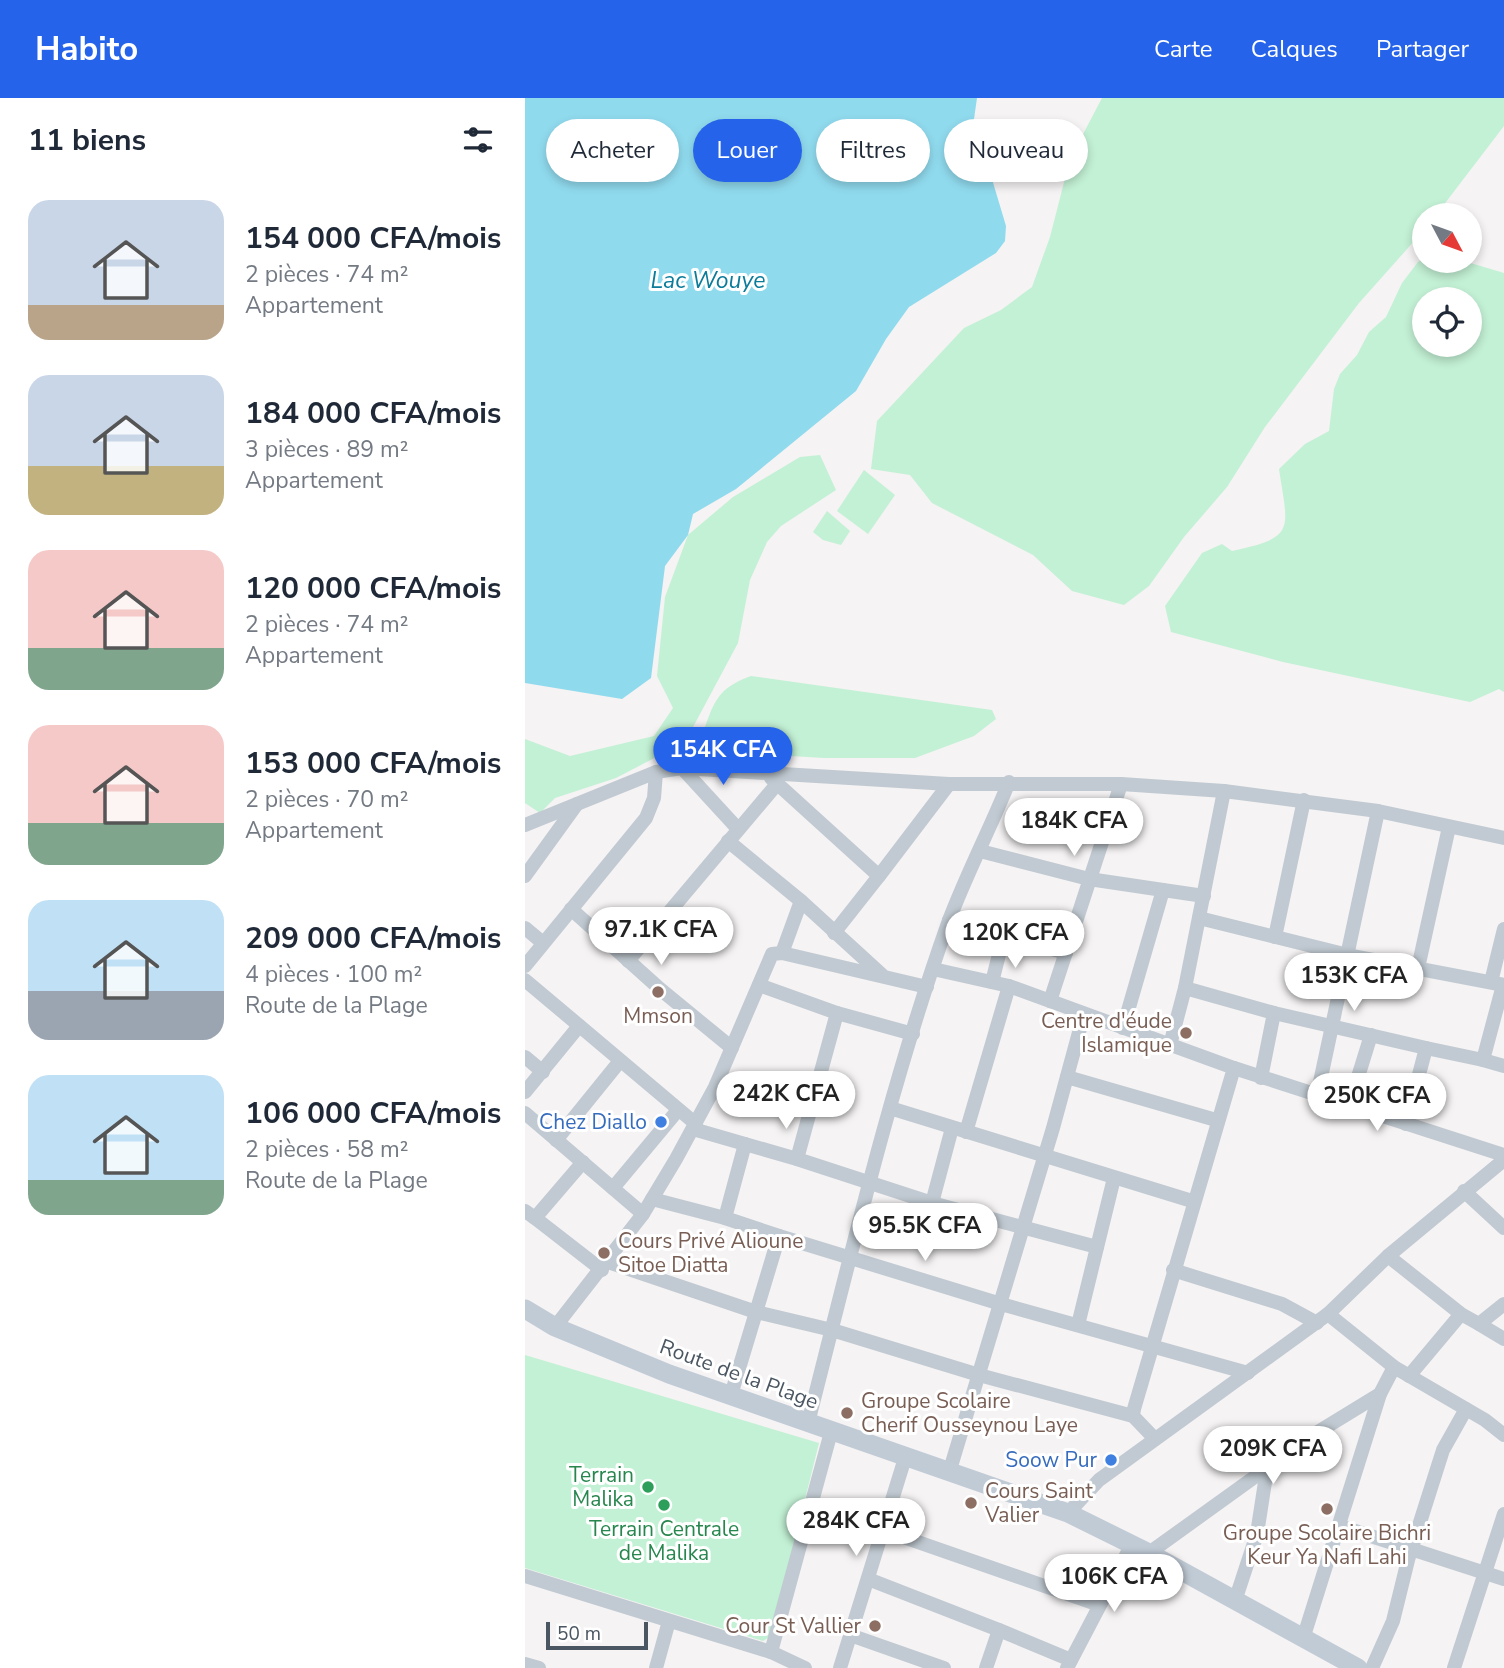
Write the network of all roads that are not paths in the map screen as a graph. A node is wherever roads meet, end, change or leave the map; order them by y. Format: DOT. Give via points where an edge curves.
graph roads {
  1 [pos="682,768"];
  2 [pos="656,772"];
  3 [pos="765,772"];
  4 [pos="1009,782"];
  5 [pos="777,784"];
  6 [pos="949,784"];
  7 [pos="1121,784"];
  8 [pos="1224,791"];
  9 [pos="1304,800"];
  10 [pos="577,804"];
  11 [pos="1378,811"];
  12 [pos="525,825"];
  13 [pos="1449,827"];
  14 [pos="738,829"];
  15 [pos="1504,838"];
  16 [pos="728,841"];
  17 [pos="980,851"];
  18 [pos="525,876"];
  19 [pos="879,876"];
  20 [pos="1089,879"];
  21 [pos="1163,890"];
  22 [pos="1203,897"];
  23 [pos="801,901"];
  24 [pos="571,909"];
  25 [pos="1199,918"];
  26 [pos="949,920"];
  27 [pos="525,928"];
  28 [pos="1504,929"];
  29 [pos="834,933"];
  30 [pos="1004,936"];
  31 [pos="1275,937"];
  32 [pos="543,943"];
  33 [pos="782,953"];
  34 [pos="1066,953"];
  35 [pos="1347,954"];
  36 [pos="628,961"];
  37 [pos="525,966"];
  38 [pos="1417,968"];
  39 [pos="933,969"];
  40 [pos="883,976"];
  41 [pos="525,980"];
  42 [pos="992,982"];
  43 [pos="1499,984"];
  44 [pos="759,985"];
  45 [pos="927,986"];
  46 [pos="1009,986"];
  47 [pos="1185,988"];
  48 [pos="1050,1002"];
  49 [pos="837,1013"];
  50 [pos="1274,1013"];
  51 [pos="1084,1014"];
  52 [pos="579,1026"];
  53 [pos="1332,1026"];
  54 [pos="1123,1028"];
  55 [pos="913,1034"];
  56 [pos="1371,1035"];
  57 [pos="1170,1045"];
  58 [pos="732,1048"];
  59 [pos="1426,1048"];
  60 [pos="525,1057"];
  61 [pos="1483,1060"];
  62 [pos="620,1061"];
  63 [pos="1504,1066"];
  64 [pos="1234,1068"];
  65 [pos="543,1072"];
  66 [pos="1067,1077"];
  67 [pos="1261,1078"];
  68 [pos="525,1092"];
  69 [pos="1317,1096"];
  70 [pos="1349,1106"];
  71 [pos="890,1108"];
  72 [pos="678,1110"];
  73 [pos="525,1113"];
  74 [pos="1216,1121"];
  75 [pos="1406,1124"];
  76 [pos="694,1127"];
  77 [pos="959,1130"];
  78 [pos="556,1140"];
  79 [pos="745,1144"];
  80 [pos="1504,1155"];
  81 [pos="1044,1157"];
  82 [pos="797,1158"];
  83 [pos="1504,1160"];
  84 [pos="583,1162"];
  85 [pos="1114,1178"];
  86 [pos="870,1184"];
  87 [pos="613,1188"];
  88 [pos="1464,1191"];
  89 [pos="652,1199"];
  90 [pos="1192,1201"];
  91 [pos="932,1203"];
  92 [pos="643,1214"];
  93 [pos="530,1215"];
  94 [pos="725,1218"];
  95 [pos="1504,1228"];
  96 [pos="1023,1229"];
  97 [pos="779,1236"];
  98 [pos="1097,1247"];
  99 [pos="1388,1256"];
  100 [pos="850,1259"];
  101 [pos="605,1266"];
  102 [pos="1173,1270"];
  103 [pos="1001,1304"];
  104 [pos="1504,1304"];
  105 [pos="525,1309"];
  106 [pos="756,1312"];
  107 [pos="1461,1314"];
  108 [pos="1323,1319"];
  109 [pos="1479,1324"];
  110 [pos="1078,1325"];
  111 [pos="555,1327"];
  112 [pos="832,1330"];
  113 [pos="1504,1339"];
  114 [pos="1151,1347"];
  115 [pos="1394,1367"];
  116 [pos="1248,1373"];
  117 [pos="979,1375"];
  118 [pos="1409,1376"];
  119 [pos="1380,1394"];
  120 [pos="731,1395"];
  121 [pos="1466,1409"];
  122 [pos="1133,1416"];
  123 [pos="808,1423"];
  124 [pos="831,1432"];
  125 [pos="1504,1435"];
  126 [pos="1155,1439"];
  127 [pos="905,1458"];
  128 [pos="1267,1469"];
  129 [pos="949,1473"];
  130 [pos="1068,1513"];
  131 [pos="1504,1514"];
  132 [pos="1340,1526"];
  133 [pos="883,1530"];
  134 [pos="1141,1548"];
  135 [pos="1411,1548"];
  136 [pos="1485,1573"];
  137 [pos="525,1576"];
  138 [pos="867,1579"];
  139 [pos="1504,1579"];
  140 [pos="1235,1601"];
  141 [pos="1099,1605"];
  142 [pos="669,1621"];
  143 [pos="999,1630"];
  144 [pos="850,1635"];
  145 [pos="1303,1639"];
  146 [pos="771,1652"];
  147 [pos="525,1664"];
  148 [pos="1069,1664"];
  149 [pos="1345,1665"];
  150 [pos="539,1668"];
  151 [pos="656,1668"];
  152 [pos="805,1668"];
  153 [pos="840,1668"];
  154 [pos="944,1668"];
  155 [pos="986,1668"];
  156 [pos="1372,1668"];
  157 [pos="1454,1668"];
  1 -- 2 [label="street"];
  1 -- 3 [label="street"];
  1 -- 14 [label="street"];
  2 -- 10 [label="street"];
  2 -- 24 [label="street" via="654,798 646,818"];
  3 -- 5 [label="street"];
  3 -- 6 [label="street"];
  4 -- 6 [label="street"];
  4 -- 7 [label="street"];
  4 -- 17 [label="street"];
  5 -- 14 [label="street"];
  5 -- 19 [label="street"];
  6 -- 19 [label="street"];
  7 -- 8 [label="street"];
  7 -- 20 [label="street"];
  8 -- 9 [label="street"];
  8 -- 22 [label="street"];
  9 -- 11 [label="street"];
  9 -- 31 [label="street"];
  10 -- 12 [label="street"];
  10 -- 18 [label="street"];
  11 -- 13 [label="street"];
  11 -- 35 [label="street"];
  13 -- 15 [label="street"];
  13 -- 38 [label="street"];
  14 -- 16 [label="street"];
  16 -- 23 [label="street"];
  16 -- 36 [label="street"];
  17 -- 20 [label="street"];
  17 -- 26 [label="street"];
  19 -- 29 [label="street"];
  20 -- 21 [label="street"];
  20 -- 34 [label="street"];
  21 -- 22 [label="street"];
  21 -- 54 [label="street"];
  22 -- 25 [label="street"];
  23 -- 29 [label="street"];
  23 -- 33 [label="street"];
  24 -- 32 [label="street"];
  24 -- 36 [label="street"];
  25 -- 31 [label="street"];
  25 -- 47 [label="street"];
  26 -- 30 [label="street"];
  26 -- 39 [label="street"];
  27 -- 32 [label="street"];
  28 -- 43 [label="street"];
  29 -- 40 [label="street"];
  30 -- 34 [label="street"];
  30 -- 42 [label="street"];
  31 -- 35 [label="street"];
  32 -- 37 [label="street"];
  33 -- 40 [label="street"];
  33 -- 44 [label="street" via="772,954"];
  34 -- 48 [label="street"];
  35 -- 38 [label="street"];
  35 -- 53 [label="street"];
  36 -- 58 [label="street"];
  38 -- 43 [label="street"];
  39 -- 42 [label="street"];
  39 -- 45 [label="street"];
  40 -- 45 [label="street"];
  41 -- 52 [label="street"];
  42 -- 46 [label="street"];
  43 -- 61 [label="street"];
  44 -- 49 [label="street"];
  44 -- 58 [label="street"];
  45 -- 55 [label="street"];
  46 -- 48 [label="street"];
  46 -- 77 [label="street"];
  47 -- 50 [label="street"];
  47 -- 57 [label="street"];
  48 -- 51 [label="street"];
  49 -- 55 [label="street"];
  49 -- 82 [label="street"];
  50 -- 53 [label="street"];
  50 -- 67 [label="street"];
  51 -- 54 [label="street"];
  51 -- 66 [label="street"];
  52 -- 62 [label="street"];
  52 -- 65 [label="street"];
  53 -- 56 [label="street"];
  53 -- 69 [label="street"];
  54 -- 57 [label="street"];
  55 -- 71 [label="street"];
  56 -- 59 [label="street"];
  56 -- 70 [label="street"];
  57 -- 64 [label="street"];
  58 -- 76 [label="street"];
  59 -- 61 [label="street"];
  59 -- 75 [label="street"];
  60 -- 65 [label="street"];
  61 -- 63 [label="street"];
  62 -- 72 [label="street"];
  62 -- 78 [label="street"];
  64 -- 67 [label="street"];
  64 -- 74 [label="street"];
  65 -- 68 [label="street"];
  66 -- 74 [label="street"];
  66 -- 81 [label="street"];
  67 -- 69 [label="street"];
  69 -- 70 [label="street"];
  70 -- 75 [label="street"];
  71 -- 77 [label="street"];
  71 -- 86 [label="street"];
  72 -- 76 [label="street"];
  72 -- 87 [label="street"];
  73 -- 78 [label="street"];
  74 -- 90 [label="street"];
  75 -- 80 [label="street"];
  76 -- 79 [label="street"];
  76 -- 89 [label="street"];
  77 -- 81 [label="street"];
  77 -- 91 [label="street"];
  78 -- 84 [label="street"];
  79 -- 82 [label="street"];
  79 -- 94 [label="street"];
  81 -- 85 [label="street"];
  81 -- 96 [label="street"];
  82 -- 86 [label="street"];
  83 -- 88 [label="street"];
  84 -- 87 [label="street"];
  84 -- 93 [label="street"];
  85 -- 90 [label="street"];
  85 -- 98 [label="street"];
  86 -- 91 [label="street"];
  86 -- 100 [label="street"];
  87 -- 92 [label="street"];
  88 -- 95 [label="street"];
  88 -- 99 [label="street"];
  89 -- 92 [label="street"];
  89 -- 94 [label="street"];
  90 -- 102 [label="street"];
  91 -- 96 [label="street"];
  92 -- 101 [label="street"];
  93 -- 101 [label="street"];
  94 -- 97 [label="street"];
  96 -- 98 [label="street"];
  96 -- 103 [label="street"];
  97 -- 100 [label="street"];
  97 -- 106 [label="street"];
  98 -- 110 [label="street"];
  99 -- 107 [label="street"];
  99 -- 108 [label="street"];
  100 -- 103 [label="street"];
  100 -- 112 [label="street"];
  101 -- 106 [label="street"];
  101 -- 111 [label="street"];
  102 -- 108 [label="street"];
  102 -- 114 [label="street"];
  103 -- 110 [label="street"];
  103 -- 117 [label="street"];
  104 -- 109 [label="street"];
  105 -- 111 [label="main road, Route de la Plage"];
  106 -- 112 [label="street"];
  106 -- 120 [label="street"];
  107 -- 109 [label="street"];
  107 -- 118 [label="street"];
  108 -- 115 [label="street"];
  108 -- 116 [label="street"];
  109 -- 113 [label="street"];
  110 -- 114 [label="street"];
  111 -- 120 [label="main road, Route de la Plage"];
  112 -- 117 [label="street"];
  112 -- 123 [label="street"];
  114 -- 116 [label="street"];
  114 -- 122 [label="street"];
  115 -- 118 [label="street"];
  115 -- 119 [label="street"];
  116 -- 126 [label="street"];
  117 -- 122 [label="street"];
  117 -- 129 [label="street"];
  118 -- 121 [label="street"];
  119 -- 128 [label="street"];
  119 -- 132 [label="street"];
  120 -- 123 [label="main road, Route de la Plage"];
  121 -- 125 [label="street"];
  121 -- 135 [label="street" via="1443,1450"];
  122 -- 126 [label="street"];
  123 -- 124 [label="main road, Route de la Plage"];
  124 -- 127 [label="main road, Route de la Plage"];
  124 -- 146 [label="street"];
  126 -- 130 [label="street" via="1099,1480"];
  127 -- 129 [label="main road, Route de la Plage"];
  127 -- 133 [label="street"];
  128 -- 134 [label="street"];
  128 -- 140 [label="street" via="1257,1534"];
  129 -- 130 [label="main road, Route de la Plage"];
  130 -- 134 [label="main road, Route de la Plage"];
  131 -- 136 [label="street"];
  132 -- 135 [label="street"];
  132 -- 145 [label="street"];
  133 -- 138 [label="street"];
  133 -- 141 [label="street"];
  134 -- 140 [label="main road, Route de la Plage"];
  134 -- 141 [label="street"];
  135 -- 136 [label="street"];
  135 -- 156 [label="street" via="1393,1621"];
  136 -- 139 [label="street"];
  136 -- 157 [label="street"];
  137 -- 142 [label="street"];
  138 -- 143 [label="street"];
  138 -- 144 [label="street"];
  140 -- 145 [label="main road, Route de la Plage"];
  141 -- 148 [label="street"];
  142 -- 146 [label="street"];
  142 -- 151 [label="street"];
  143 -- 148 [label="street"];
  143 -- 155 [label="street"];
  144 -- 153 [label="street"];
  144 -- 154 [label="street"];
  145 -- 149 [label="main road, Route de la Plage"];
  146 -- 152 [label="street"];
  147 -- 150 [label="street"];
}
